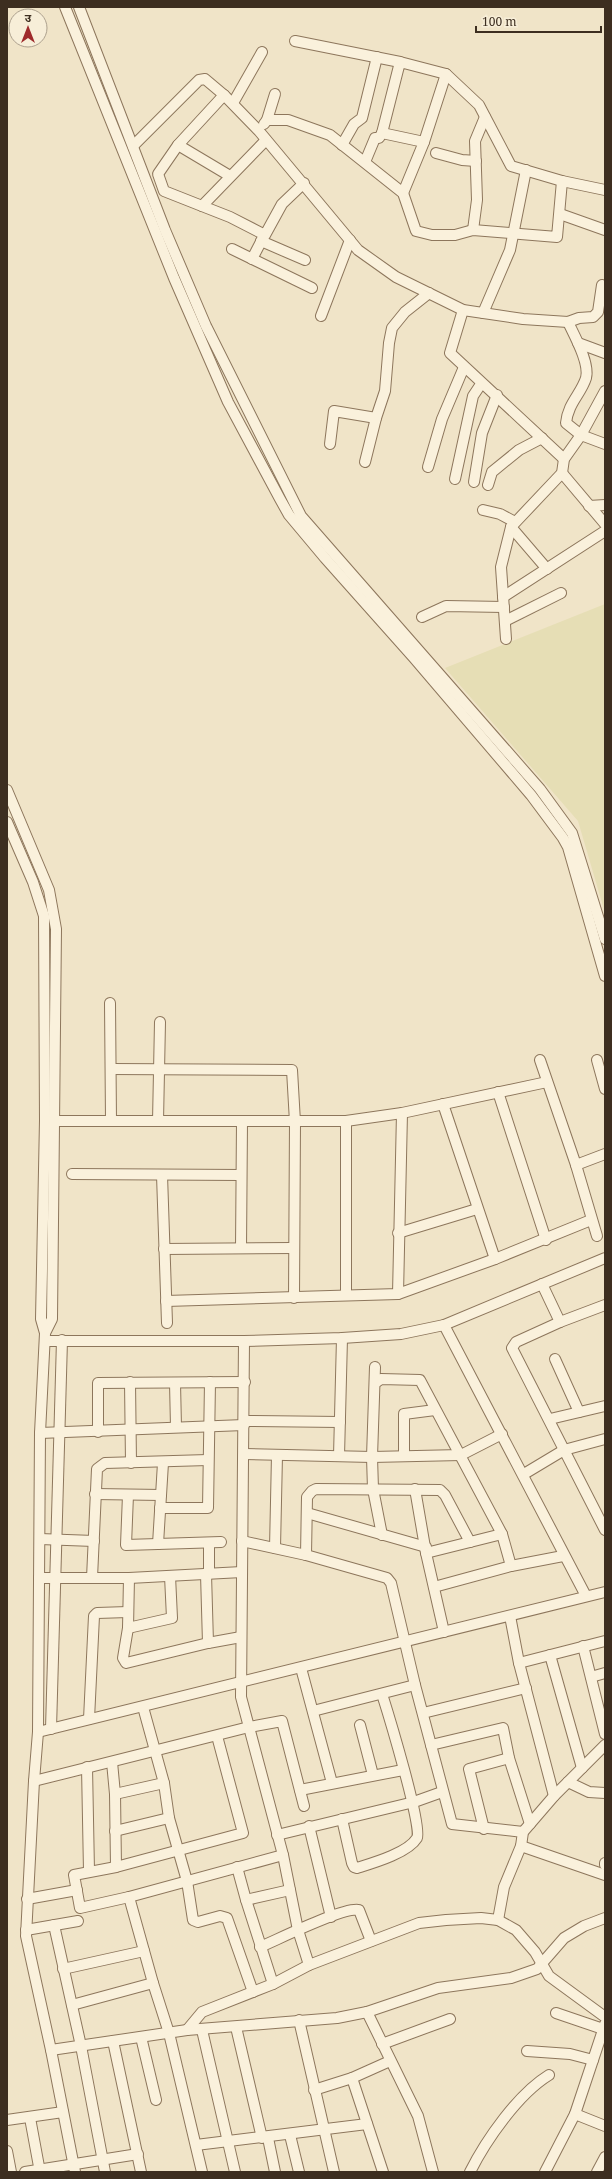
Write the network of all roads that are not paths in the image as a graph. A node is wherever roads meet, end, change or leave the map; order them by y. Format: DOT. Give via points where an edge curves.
graph roads {
  1 [pos="65,7"];
  2 [pos="79,7"];
  3 [pos="295,41"];
  4 [pos="262,52"];
  5 [pos="377,57"];
  6 [pos="400,62"];
  7 [pos="446,74"];
  8 [pos="275,94"];
  9 [pos="224,95"];
  10 [pos="233,104"];
  11 [pos="485,117"];
  12 [pos="267,120"];
  13 [pos="259,130"];
  14 [pos="382,133"];
  15 [pos="266,140"];
  16 [pos="424,142"];
  17 [pos="342,144"];
  18 [pos="178,145"];
  19 [pos="133,146"];
  20 [pos="436,153"];
  21 [pos="476,161"];
  22 [pos="365,162"];
  23 [pos="526,170"];
  24 [pos="230,176"];
  25 [pos="562,181"];
  26 [pos="304,183"];
  27 [pos="605,190"];
  28 [pos="403,193"];
  29 [pos="154,202"];
  30 [pos="144,206"];
  31 [pos="202,206"];
  32 [pos="560,214"];
  33 [pos="473,230"];
  34 [pos="605,230"];
  35 [pos="513,232"];
  36 [pos="263,238"];
  37 [pos="350,240"];
  38 [pos="232,249"];
  39 [pos="252,259"];
  40 [pos="305,260"];
  41 [pos="602,285"];
  42 [pos="312,288"];
  43 [pos="429,293"];
  44 [pos="463,310"];
  45 [pos="484,313"];
  46 [pos="321,316"];
  47 [pos="568,322"];
  48 [pos="578,343"];
  49 [pos="605,353"];
  50 [pos="464,367"];
  51 [pos="481,384"];
  52 [pos="605,391"];
  53 [pos="497,395"];
  54 [pos="376,418"];
  55 [pos="581,435"];
  56 [pos="542,438"];
  57 [pos="330,444"];
  58 [pos="605,444"];
  59 [pos="564,459"];
  60 [pos="366,462"];
  61 [pos="428,467"];
  62 [pos="562,473"];
  63 [pos="455,479"];
  64 [pos="474,482"];
  65 [pos="488,485"];
  66 [pos="605,505"];
  67 [pos="589,506"];
  68 [pos="483,510"];
  69 [pos="513,524"];
  70 [pos="605,524"];
  71 [pos="605,532"];
  72 [pos="547,569"];
  73 [pos="561,593"];
  74 [pos="504,602"];
  75 [pos="422,617"];
  76 [pos="505,621"];
  77 [pos="506,639"];
  78 [pos="7,790"];
  79 [pos="7,822"];
  80 [pos="605,939"];
  81 [pos="605,976"];
  82 [pos="110,1003"];
  83 [pos="160,1022"];
  84 [pos="540,1060"];
  85 [pos="597,1060"];
  86 [pos="159,1068"];
  87 [pos="110,1069"];
  88 [pos="547,1082"];
  89 [pos="605,1089"];
  90 [pos="498,1092"];
  91 [pos="443,1104"];
  92 [pos="402,1113"];
  93 [pos="54,1120"];
  94 [pos="110,1120"];
  95 [pos="158,1120"];
  96 [pos="346,1121"];
  97 [pos="242,1122"];
  98 [pos="295,1122"];
  99 [pos="605,1154"];
  100 [pos="576,1165"];
  101 [pos="72,1174"];
  102 [pos="162,1175"];
  103 [pos="241,1175"];
  104 [pos="477,1209"];
  105 [pos="592,1220"];
  106 [pos="398,1232"];
  107 [pos="597,1236"];
  108 [pos="546,1240"];
  109 [pos="241,1248"];
  110 [pos="294,1248"];
  111 [pos="164,1249"];
  112 [pos="605,1258"];
  113 [pos="495,1259"];
  114 [pos="542,1284"];
  115 [pos="398,1294"];
  116 [pos="346,1295"];
  117 [pos="294,1298"];
  118 [pos="166,1301"];
  119 [pos="605,1305"];
  120 [pos="560,1322"];
  121 [pos="167,1323"];
  122 [pos="444,1325"];
  123 [pos="45,1337"];
  124 [pos="342,1338"];
  125 [pos="62,1340"];
  126 [pos="244,1341"];
  127 [pos="555,1359"];
  128 [pos="375,1367"];
  129 [pos="130,1382"];
  130 [pos="210,1382"];
  131 [pos="245,1382"];
  132 [pos="176,1383"];
  133 [pos="375,1384"];
  134 [pos="605,1406"];
  135 [pos="435,1410"];
  136 [pos="579,1412"];
  137 [pos="550,1419"];
  138 [pos="340,1422"];
  139 [pos="244,1423"];
  140 [pos="210,1425"];
  141 [pos="176,1427"];
  142 [pos="130,1430"];
  143 [pos="59,1432"];
  144 [pos="98,1432"];
  145 [pos="40,1433"];
  146 [pos="502,1434"];
  147 [pos="605,1440"];
  148 [pos="564,1450"];
  149 [pos="244,1454"];
  150 [pos="277,1455"];
  151 [pos="461,1455"];
  152 [pos="339,1456"];
  153 [pos="404,1456"];
  154 [pos="372,1457"];
  155 [pos="208,1460"];
  156 [pos="130,1463"];
  157 [pos="162,1463"];
  158 [pos="524,1474"];
  159 [pos="373,1489"];
  160 [pos="415,1489"];
  161 [pos="95,1494"];
  162 [pos="128,1496"];
  163 [pos="161,1496"];
  164 [pos="160,1508"];
  165 [pos="307,1513"];
  166 [pos="605,1530"];
  167 [pos="502,1534"];
  168 [pos="382,1535"];
  169 [pos="40,1539"];
  170 [pos="57,1539"];
  171 [pos="94,1540"];
  172 [pos="242,1541"];
  173 [pos="222,1542"];
  174 [pos="470,1542"];
  175 [pos="209,1543"];
  176 [pos="158,1544"];
  177 [pos="275,1548"];
  178 [pos="426,1550"];
  179 [pos="306,1555"];
  180 [pos="563,1556"];
  181 [pos="511,1566"];
  182 [pos="242,1572"];
  183 [pos="207,1574"];
  184 [pos="170,1576"];
  185 [pos="39,1578"];
  186 [pos="55,1578"];
  187 [pos="92,1578"];
  188 [pos="129,1578"];
  189 [pos="434,1586"];
  190 [pos="605,1592"];
  191 [pos="586,1596"];
  192 [pos="128,1612"];
  193 [pos="510,1616"];
  194 [pos="128,1628"];
  195 [pos="444,1632"];
  196 [pos="242,1637"];
  197 [pos="605,1641"];
  198 [pos="404,1642"];
  199 [pos="208,1643"];
  200 [pos="583,1646"];
  201 [pos="550,1655"];
  202 [pos="519,1663"];
  203 [pos="301,1668"];
  204 [pos="605,1673"];
  205 [pos="591,1677"];
  206 [pos="240,1682"];
  207 [pos="415,1685"];
  208 [pos="526,1688"];
  209 [pos="382,1694"];
  210 [pos="143,1706"];
  211 [pos="313,1711"];
  212 [pos="423,1712"];
  213 [pos="89,1719"];
  214 [pos="360,1725"];
  215 [pos="249,1727"];
  216 [pos="51,1729"];
  217 [pos="38,1732"];
  218 [pos="605,1734"];
  219 [pos="217,1736"];
  220 [pos="605,1745"];
  221 [pos="431,1746"];
  222 [pos="155,1750"];
  223 [pos="509,1758"];
  224 [pos="112,1762"];
  225 [pos="87,1767"];
  226 [pos="582,1768"];
  227 [pos="403,1770"];
  228 [pos="373,1775"];
  229 [pos="34,1781"];
  230 [pos="568,1782"];
  231 [pos="164,1783"];
  232 [pos="332,1783"];
  233 [pos="300,1790"];
  234 [pos="442,1792"];
  235 [pos="605,1793"];
  236 [pos="115,1794"];
  237 [pos="554,1796"];
  238 [pos="414,1802"];
  239 [pos="304,1806"];
  240 [pos="169,1818"];
  241 [pos="342,1819"];
  242 [pos="309,1826"];
  243 [pos="484,1828"];
  244 [pos="526,1828"];
  245 [pos="115,1831"];
  246 [pos="277,1835"];
  247 [pos="521,1846"];
  248 [pos="177,1851"];
  249 [pos="283,1855"];
  250 [pos="116,1867"];
  251 [pos="238,1867"];
  252 [pos="89,1872"];
  253 [pos="605,1875"];
  254 [pos="186,1881"];
  255 [pos="77,1890"];
  256 [pos="290,1890"];
  257 [pos="129,1897"];
  258 [pos="27,1899"];
  259 [pos="246,1900"];
  260 [pos="331,1917"];
  261 [pos="605,1918"];
  262 [pos="498,1920"];
  263 [pos="78,1921"];
  264 [pos="54,1925"];
  265 [pos="26,1930"];
  266 [pos="298,1930"];
  267 [pos="371,1940"];
  268 [pos="260,1947"];
  269 [pos="144,1951"];
  270 [pos="542,1963"];
  271 [pos="309,1966"];
  272 [pos="63,1969"];
  273 [pos="153,1983"];
  274 [pos="273,1984"];
  275 [pos="253,1992"];
  276 [pos="72,2005"];
  277 [pos="367,2012"];
  278 [pos="556,2013"];
  279 [pos="605,2017"];
  280 [pos="450,2019"];
  281 [pos="299,2020"];
  282 [pos="236,2027"];
  283 [pos="604,2027"];
  284 [pos="187,2030"];
  285 [pos="202,2030"];
  286 [pos="169,2032"];
  287 [pos="141,2037"];
  288 [pos="113,2041"];
  289 [pos="382,2044"];
  290 [pos="81,2046"];
  291 [pos="51,2050"];
  292 [pos="526,2051"];
  293 [pos="593,2060"];
  294 [pos="390,2061"];
  295 [pos="549,2075"];
  296 [pos="352,2078"];
  297 [pos="314,2090"];
  298 [pos="156,2100"];
  299 [pos="63,2112"];
  300 [pos="575,2114"];
  301 [pos="30,2118"];
  302 [pos="7,2120"];
  303 [pos="367,2124"];
  304 [pos="605,2126"];
  305 [pos="324,2129"];
  306 [pos="290,2135"];
  307 [pos="265,2138"];
  308 [pos="228,2142"];
  309 [pos="196,2145"];
  310 [pos="7,2151"];
  311 [pos="138,2154"];
  312 [pos="605,2157"];
  313 [pos="102,2160"];
  314 [pos="74,2168"];
  315 [pos="40,2171"];
  316 [pos="11,2172"];
  317 [pos="25,2172"];
  318 [pos="105,2172"];
  319 [pos="141,2172"];
  320 [pos="202,2172"];
  321 [pos="235,2172"];
  322 [pos="275,2172"];
  323 [pos="299,2172"];
  324 [pos="334,2172"];
  325 [pos="383,2172"];
  326 [pos="433,2172"];
  327 [pos="470,2172"];
  328 [pos="545,2172"];
  329 [pos="597,2172"];
  1 -- 30 [label="street"];
  2 -- 19 [label="street"];
  3 -- 5 [label="street"];
  4 -- 10 [label="street"];
  5 -- 6 [label="street"];
  5 -- 17 [label="street" via="362,118 354,124"];
  6 -- 7 [label="street"];
  6 -- 14 [label="street"];
  7 -- 11 [label="street" via="479,105"];
  7 -- 16 [label="street"];
  8 -- 12 [label="street"];
  9 -- 10 [label="street"];
  9 -- 18 [label="street"];
  9 -- 19 [label="street" via="206,80 199,80"];
  10 -- 13 [label="street"];
  11 -- 21 [label="street" via="475,141"];
  11 -- 23 [label="street" via="511,166"];
  12 -- 13 [label="street"];
  12 -- 17 [label="street" via="288,120 330,135"];
  13 -- 15 [label="street"];
  14 -- 16 [label="street"];
  14 -- 22 [label="street" via="380,138 376,138"];
  15 -- 24 [label="street"];
  15 -- 26 [label="street"];
  16 -- 28 [label="street"];
  17 -- 22 [label="street"];
  18 -- 24 [label="street"];
  18 -- 31 [label="street" via="158,171 162,189"];
  19 -- 29 [label="street"];
  20 -- 21 [label="street"];
  21 -- 33 [label="street" via="477,200"];
  22 -- 28 [label="street"];
  23 -- 25 [label="street"];
  23 -- 35 [label="street"];
  24 -- 31 [label="street"];
  25 -- 27 [label="street"];
  25 -- 32 [label="street"];
  26 -- 36 [label="street" via="282,204"];
  26 -- 37 [label="street"];
  28 -- 33 [label="street" via="416,231 432,235 455,235"];
  29 -- 30 [label="street"];
  29 -- 80 [label="street" via="206,326 301,516 540,789 572,833"];
  30 -- 81 [label="street" via="228,402 289,515 531,795 563,838 568,847"];
  31 -- 36 [label="street" via="230,217"];
  32 -- 34 [label="street"];
  32 -- 35 [label="street" via="557,237"];
  33 -- 35 [label="street"];
  35 -- 45 [label="street" via="510,250"];
  36 -- 39 [label="street"];
  36 -- 40 [label="street"];
  37 -- 43 [label="street" via="358,250 396,277"];
  37 -- 46 [label="street"];
  38 -- 39 [label="street"];
  39 -- 42 [label="street"];
  41 -- 47 [label="street" via="598,312 593,318 579,318"];
  43 -- 44 [label="street"];
  43 -- 54 [label="street" via="405,312 392,328 386,391"];
  44 -- 45 [label="street"];
  44 -- 50 [label="street" via="450,353"];
  45 -- 47 [label="street"];
  47 -- 48 [label="street"];
  48 -- 49 [label="street"];
  48 -- 55 [label="street" via="587,369 586,378 571,404 566,423"];
  50 -- 51 [label="street"];
  50 -- 61 [label="street" via="442,419"];
  51 -- 53 [label="street"];
  51 -- 63 [label="street" via="473,396"];
  52 -- 55 [label="street"];
  53 -- 56 [label="street"];
  53 -- 64 [label="street" via="482,434"];
  54 -- 57 [label="street" via="334,411"];
  54 -- 60 [label="street"];
  55 -- 58 [label="street"];
  55 -- 59 [label="street"];
  56 -- 59 [label="street"];
  56 -- 65 [label="street" via="519,450 492,472"];
  59 -- 62 [label="street"];
  62 -- 67 [label="street"];
  62 -- 69 [label="street"];
  66 -- 67 [label="street"];
  67 -- 70 [label="street"];
  68 -- 69 [label="street" via="500,514"];
  69 -- 72 [label="street"];
  69 -- 74 [label="street" via="501,567"];
  71 -- 72 [label="street"];
  72 -- 74 [label="street"];
  73 -- 76 [label="street"];
  74 -- 75 [label="street" via="446,606"];
  74 -- 76 [label="street"];
  76 -- 77 [label="street"];
  78 -- 93 [label="street" via="48,890 54,915"];
  79 -- 123 [label="street" via="33,882 44,916 45,1120 41,1319"];
  82 -- 87 [label="street"];
  83 -- 86 [label="street"];
  84 -- 88 [label="street"];
  85 -- 89 [label="street"];
  86 -- 87 [label="street"];
  86 -- 95 [label="street"];
  86 -- 98 [label="street" via="292,1070"];
  87 -- 94 [label="street"];
  88 -- 90 [label="street"];
  88 -- 100 [label="street"];
  90 -- 91 [label="street"];
  90 -- 108 [label="street"];
  91 -- 92 [label="street"];
  91 -- 104 [label="street"];
  92 -- 96 [label="street"];
  92 -- 106 [label="street"];
  93 -- 94 [label="street"];
  93 -- 123 [label="street" via="52,1319"];
  94 -- 95 [label="street"];
  95 -- 97 [label="street"];
  96 -- 98 [label="street"];
  96 -- 116 [label="street"];
  97 -- 98 [label="street"];
  97 -- 103 [label="street"];
  98 -- 110 [label="street"];
  99 -- 100 [label="street"];
  100 -- 105 [label="street"];
  101 -- 102 [label="street"];
  102 -- 103 [label="street"];
  102 -- 111 [label="street"];
  103 -- 109 [label="street"];
  104 -- 106 [label="street"];
  104 -- 113 [label="street"];
  105 -- 107 [label="street"];
  105 -- 108 [label="street"];
  106 -- 115 [label="street"];
  108 -- 113 [label="street"];
  109 -- 110 [label="street"];
  109 -- 111 [label="street"];
  110 -- 117 [label="street"];
  111 -- 118 [label="street"];
  112 -- 114 [label="street"];
  113 -- 115 [label="street"];
  114 -- 120 [label="street"];
  114 -- 122 [label="street"];
  115 -- 116 [label="street"];
  116 -- 117 [label="street"];
  117 -- 118 [label="street"];
  118 -- 121 [label="street"];
  119 -- 120 [label="street"];
  120 -- 137 [label="street" via="516,1342 512,1348"];
  122 -- 124 [label="street" via="401,1334"];
  122 -- 146 [label="street"];
  123 -- 125 [label="street"];
  123 -- 145 [label="street"];
  124 -- 126 [label="street"];
  124 -- 138 [label="street"];
  125 -- 126 [label="street"];
  125 -- 143 [label="street"];
  126 -- 131 [label="street"];
  127 -- 136 [label="street"];
  128 -- 133 [label="street"];
  129 -- 132 [label="street"];
  129 -- 142 [label="street"];
  129 -- 144 [label="street" via="98,1383"];
  130 -- 131 [label="street"];
  130 -- 132 [label="street"];
  130 -- 140 [label="street"];
  131 -- 139 [label="street"];
  132 -- 141 [label="street"];
  133 -- 135 [label="street" via="381,1379 420,1380"];
  133 -- 154 [label="street"];
  134 -- 136 [label="street"];
  135 -- 151 [label="street"];
  135 -- 153 [label="street" via="404,1414"];
  136 -- 137 [label="street"];
  137 -- 148 [label="street"];
  138 -- 139 [label="street"];
  138 -- 152 [label="street"];
  139 -- 140 [label="street"];
  139 -- 149 [label="street"];
  140 -- 141 [label="street"];
  140 -- 155 [label="street"];
  141 -- 142 [label="street"];
  142 -- 144 [label="street"];
  142 -- 156 [label="street"];
  143 -- 144 [label="street"];
  143 -- 145 [label="street"];
  143 -- 170 [label="street"];
  145 -- 169 [label="street"];
  146 -- 151 [label="street"];
  146 -- 158 [label="street"];
  147 -- 148 [label="street"];
  148 -- 158 [label="street"];
  148 -- 166 [label="street"];
  149 -- 150 [label="street"];
  149 -- 172 [label="street"];
  150 -- 152 [label="street"];
  150 -- 177 [label="street"];
  151 -- 153 [label="street"];
  151 -- 167 [label="street"];
  152 -- 154 [label="street"];
  153 -- 154 [label="street"];
  154 -- 159 [label="street"];
  155 -- 157 [label="street"];
  155 -- 164 [label="street" via="208,1508"];
  156 -- 157 [label="street"];
  156 -- 161 [label="street" via="105,1463 99,1466"];
  157 -- 163 [label="street"];
  158 -- 180 [label="street"];
  159 -- 160 [label="street"];
  159 -- 165 [label="street" via="316,1489 307,1497"];
  159 -- 168 [label="street"];
  160 -- 174 [label="street" via="434,1489 442,1492"];
  160 -- 178 [label="street"];
  161 -- 162 [label="street"];
  161 -- 171 [label="street"];
  162 -- 163 [label="street"];
  162 -- 176 [label="street" via="126,1544"];
  163 -- 164 [label="street"];
  164 -- 176 [label="street"];
  165 -- 168 [label="street"];
  165 -- 179 [label="street"];
  167 -- 174 [label="street"];
  167 -- 181 [label="street"];
  168 -- 178 [label="street"];
  169 -- 170 [label="street"];
  169 -- 185 [label="street"];
  170 -- 171 [label="street"];
  170 -- 186 [label="street"];
  171 -- 187 [label="street"];
  172 -- 177 [label="street"];
  172 -- 182 [label="street"];
  173 -- 175 [label="street"];
  174 -- 178 [label="street"];
  175 -- 176 [label="street"];
  175 -- 183 [label="street"];
  177 -- 179 [label="street"];
  178 -- 189 [label="street"];
  179 -- 198 [label="street" via="387,1578 392,1584"];
  180 -- 181 [label="street"];
  180 -- 191 [label="street"];
  181 -- 189 [label="street"];
  182 -- 183 [label="street"];
  182 -- 196 [label="street"];
  183 -- 184 [label="street"];
  183 -- 199 [label="street"];
  184 -- 188 [label="street"];
  184 -- 194 [label="street" via="172,1618"];
  185 -- 186 [label="street"];
  185 -- 217 [label="street"];
  186 -- 187 [label="street"];
  186 -- 216 [label="street"];
  187 -- 188 [label="street"];
  188 -- 192 [label="street"];
  189 -- 195 [label="street"];
  190 -- 191 [label="street"];
  191 -- 193 [label="street"];
  192 -- 194 [label="street"];
  192 -- 213 [label="street" via="98,1613 94,1616"];
  193 -- 195 [label="street"];
  193 -- 202 [label="street"];
  194 -- 199 [label="street" via="123,1658 126,1663"];
  195 -- 198 [label="street"];
  196 -- 199 [label="street"];
  196 -- 206 [label="street"];
  197 -- 200 [label="street"];
  198 -- 203 [label="street"];
  198 -- 207 [label="street"];
  200 -- 201 [label="street"];
  200 -- 205 [label="street"];
  201 -- 202 [label="street"];
  201 -- 226 [label="street"];
  202 -- 208 [label="street"];
  203 -- 206 [label="street"];
  203 -- 211 [label="street"];
  204 -- 205 [label="street"];
  205 -- 218 [label="street"];
  206 -- 210 [label="street"];
  206 -- 215 [label="street"];
  207 -- 209 [label="street"];
  207 -- 212 [label="street"];
  208 -- 212 [label="street"];
  208 -- 237 [label="street"];
  209 -- 211 [label="street"];
  209 -- 227 [label="street"];
  210 -- 213 [label="street"];
  210 -- 222 [label="street"];
  211 -- 232 [label="street"];
  212 -- 221 [label="street"];
  213 -- 216 [label="street"];
  214 -- 228 [label="street"];
  215 -- 219 [label="street"];
  215 -- 233 [label="street" via="282,1721"];
  215 -- 246 [label="street"];
  216 -- 217 [label="street"];
  217 -- 229 [label="street"];
  219 -- 222 [label="street"];
  219 -- 248 [label="street" via="243,1833"];
  220 -- 226 [label="street"];
  221 -- 223 [label="street" via="503,1728"];
  221 -- 234 [label="street"];
  222 -- 224 [label="street"];
  222 -- 231 [label="street"];
  223 -- 243 [label="street" via="469,1769"];
  223 -- 244 [label="street"];
  224 -- 225 [label="street"];
  224 -- 236 [label="street"];
  225 -- 229 [label="street"];
  225 -- 252 [label="street"];
  226 -- 230 [label="street"];
  227 -- 228 [label="street"];
  227 -- 238 [label="street"];
  228 -- 232 [label="street"];
  229 -- 258 [label="street"];
  230 -- 235 [label="street" via="589,1792"];
  230 -- 237 [label="street"];
  231 -- 236 [label="street"];
  231 -- 240 [label="street"];
  232 -- 233 [label="street"];
  233 -- 239 [label="street"];
  234 -- 238 [label="street"];
  234 -- 243 [label="street" via="452,1824"];
  236 -- 245 [label="street"];
  237 -- 244 [label="street"];
  238 -- 241 [label="street"];
  238 -- 241 [label="street" via="419,1830 417,1838 407,1847 386,1858 357,1868 352,1863"];
  240 -- 245 [label="street"];
  240 -- 248 [label="street"];
  241 -- 242 [label="street"];
  242 -- 246 [label="street"];
  242 -- 260 [label="street"];
  243 -- 244 [label="street"];
  244 -- 247 [label="street"];
  245 -- 250 [label="street"];
  246 -- 249 [label="street"];
  247 -- 253 [label="street"];
  247 -- 262 [label="street" via="504,1887"];
  248 -- 250 [label="street"];
  248 -- 254 [label="street"];
  249 -- 251 [label="street"];
  249 -- 256 [label="street"];
  250 -- 252 [label="street"];
  251 -- 254 [label="street"];
  251 -- 259 [label="street"];
  252 -- 255 [label="street" via="74,1875"];
  254 -- 257 [label="street"];
  254 -- 275 [label="street" via="195,1922 220,1916 227,1918"];
  255 -- 257 [label="street" via="80,1908"];
  255 -- 258 [label="street"];
  256 -- 259 [label="street"];
  256 -- 266 [label="street"];
  257 -- 269 [label="street"];
  258 -- 265 [label="street"];
  259 -- 268 [label="street"];
  260 -- 266 [label="street"];
  260 -- 267 [label="street" via="360,1910"];
  261 -- 270 [label="street" via="584,1926 564,1938"];
  262 -- 267 [label="street" via="446,1920 419,1924"];
  262 -- 270 [label="street" via="516,1930"];
  263 -- 264 [label="street"];
  264 -- 265 [label="street"];
  264 -- 272 [label="street"];
  265 -- 291 [label="street"];
  266 -- 268 [label="street"];
  266 -- 271 [label="street"];
  267 -- 271 [label="street"];
  268 -- 274 [label="street"];
  269 -- 272 [label="street"];
  269 -- 273 [label="street"];
  270 -- 277 [label="street" via="536,1969 511,1978 438,1988"];
  270 -- 279 [label="street" via="549,1976"];
  271 -- 274 [label="street"];
  272 -- 276 [label="street"];
  273 -- 276 [label="street"];
  273 -- 286 [label="street"];
  274 -- 275 [label="street"];
  275 -- 284 [label="street" via="202,2012"];
  276 -- 290 [label="street"];
  277 -- 281 [label="street" via="337,2018"];
  277 -- 289 [label="street"];
  278 -- 283 [label="street"];
  280 -- 289 [label="street"];
  281 -- 282 [label="street"];
  281 -- 297 [label="street"];
  282 -- 285 [label="street"];
  282 -- 307 [label="street"];
  283 -- 293 [label="street"];
  284 -- 285 [label="street"];
  284 -- 286 [label="street"];
  285 -- 308 [label="street"];
  286 -- 287 [label="street"];
  286 -- 309 [label="street"];
  287 -- 288 [label="street"];
  287 -- 298 [label="street"];
  288 -- 290 [label="street"];
  288 -- 311 [label="street"];
  289 -- 294 [label="street"];
  290 -- 291 [label="street"];
  290 -- 313 [label="street"];
  291 -- 299 [label="street"];
  292 -- 293 [label="street" via="570,2054"];
  293 -- 300 [label="street"];
  294 -- 296 [label="street"];
  294 -- 326 [label="street" via="418,2116"];
  295 -- 327 [label="street" via="531,2087 482,2149"];
  296 -- 297 [label="street"];
  296 -- 303 [label="street"];
  297 -- 305 [label="street"];
  299 -- 301 [label="street"];
  299 -- 314 [label="street"];
  300 -- 304 [label="street"];
  300 -- 328 [label="street"];
  301 -- 302 [label="street"];
  301 -- 315 [label="street"];
  303 -- 305 [label="street"];
  303 -- 325 [label="street"];
  305 -- 306 [label="street"];
  305 -- 324 [label="street"];
  306 -- 307 [label="street"];
  306 -- 323 [label="street"];
  307 -- 308 [label="street"];
  307 -- 322 [label="street"];
  308 -- 309 [label="street"];
  308 -- 321 [label="street"];
  309 -- 320 [label="street"];
  310 -- 316 [label="street"];
  311 -- 313 [label="street"];
  311 -- 319 [label="street"];
  312 -- 329 [label="street"];
  313 -- 314 [label="street"];
  313 -- 318 [label="street"];
  314 -- 315 [label="street"];
  315 -- 317 [label="street"];
}
